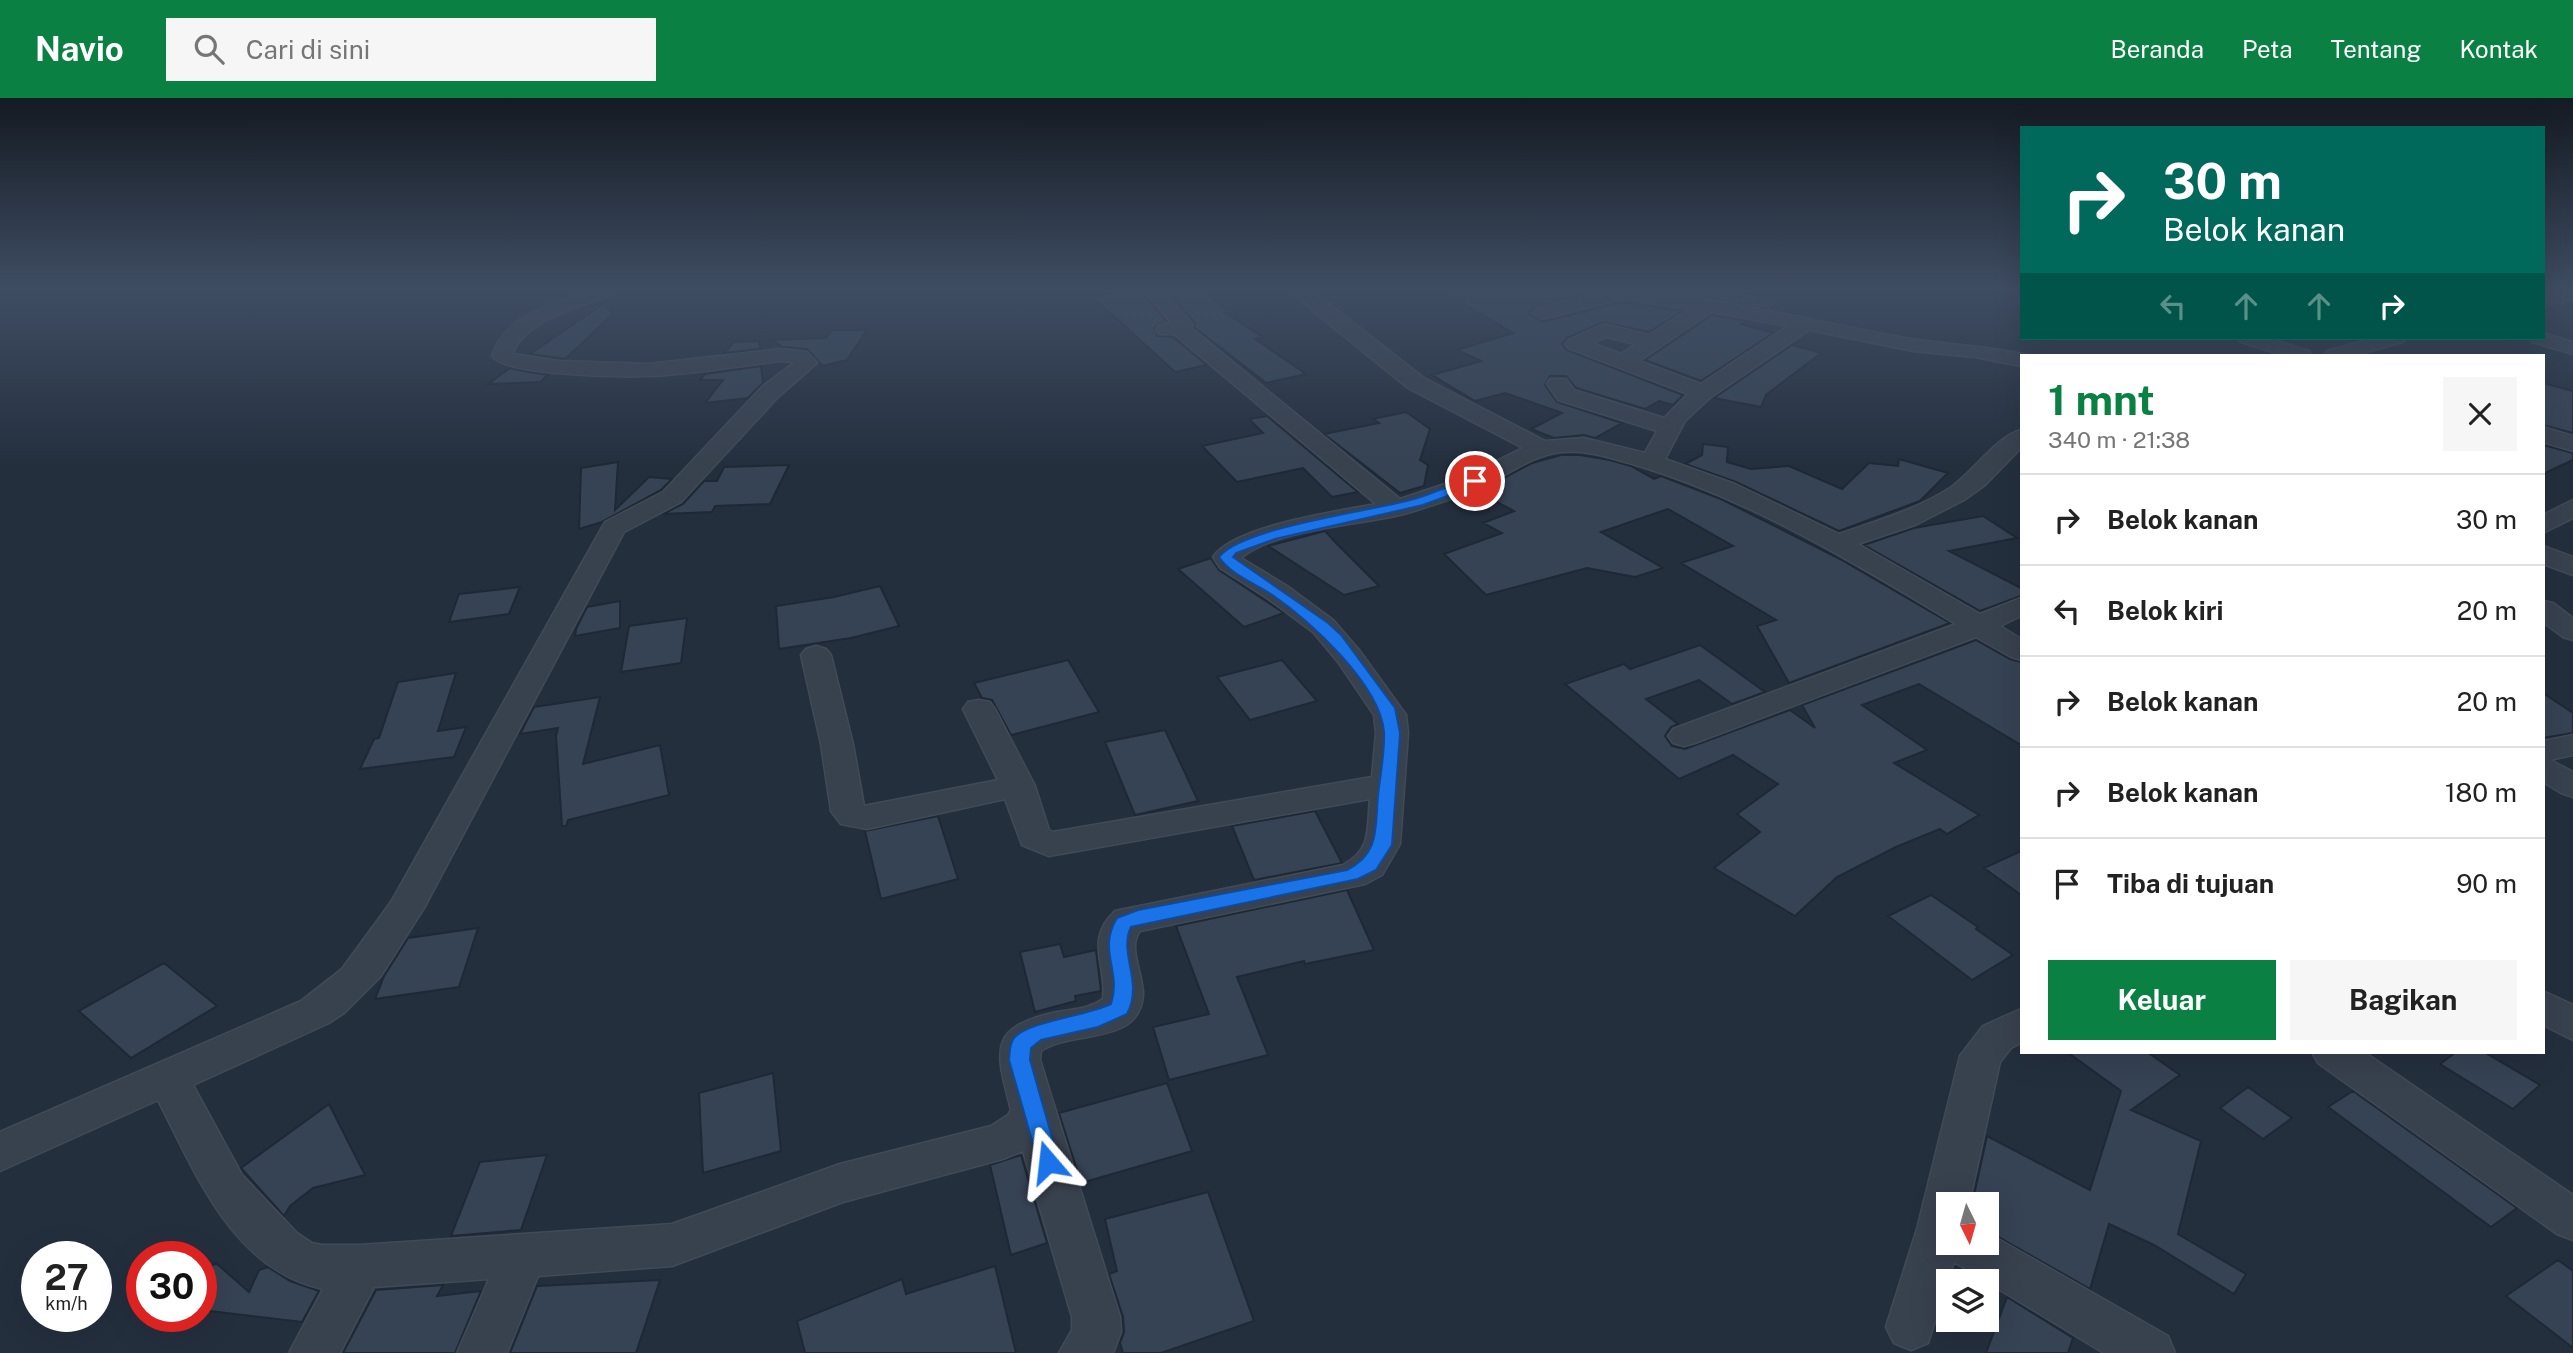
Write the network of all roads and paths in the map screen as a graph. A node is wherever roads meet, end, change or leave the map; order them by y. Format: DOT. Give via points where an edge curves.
graph roads {
  1 [pos="504,349"];
  2 [pos="1193,349"];
  3 [pos="1372,349"];
  4 [pos="1587,349"];
  5 [pos="1642,349"];
  6 [pos="1768,349"];
  7 [pos="1950,349"];
  8 [pos="2282,349"];
  9 [pos="2357,349"];
  10 [pos="2299,354"];
  11 [pos="2338,354"];
  12 [pos="2020,360"];
  13 [pos="1623,362"];
  14 [pos="1558,384"];
  15 [pos="1703,392"];
  16 [pos="1669,427"];
  17 [pos="2545,435"];
  18 [pos="2020,438"];
  19 [pos="2573,444"];
  20 [pos="1544,449"];
  21 [pos="1652,462"];
  22 [pos="1396,508"];
  23 [pos="2573,508"];
  24 [pos="2545,524"];
  25 [pos="1836,543"];
  26 [pos="2545,555"];
  27 [pos="2573,567"];
  28 [pos="2020,606"];
  29 [pos="2545,610"];
  30 [pos="1978,626"];
  31 [pos="2573,631"];
  32 [pos="2020,650"];
  33 [pos="816,655"];
  34 [pos="979,709"];
  35 [pos="1684,736"];
  36 [pos="2573,745"];
  37 [pos="2545,751"];
  38 [pos="2545,769"];
  39 [pos="1389,785"];
  40 [pos="1018,786"];
  41 [pos="2573,786"];
  42 [pos="2545,1007"];
  43 [pos="2573,1024"];
  44 [pos="2020,1025"];
  45 [pos="2336,1054"];
  46 [pos="167,1076"];
  47 [pos="1032,1110"];
  48 [pos="0,1152"];
  49 [pos="1957,1192"];
  50 [pos="2573,1220"];
  51 [pos="1941,1255"];
  52 [pos="1984,1255"];
  53 [pos="522,1256"];
  54 [pos="359,1267"];
  55 [pos="1910,1327"];
  56 [pos="314,1353"];
  57 [pos="482,1353"];
  58 [pos="1084,1353"];
  59 [pos="2150,1353"];
  1 -- 46 [label="street" via="502,356 510,361 559,367 649,370 781,355 800,356 807,363 770,392 672,497 614,527 406,908 360,978 315,1012"];
  2 -- 22 [label="street"];
  3 -- 20 [label="street" via="1416,383"];
  4 -- 13 [label="street"];
  5 -- 13 [label="street"];
  6 -- 15 [label="street"];
  7 -- 12 [label="street"];
  8 -- 10 [label="street"];
  9 -- 11 [label="street"];
  13 -- 15 [label="street"];
  14 -- 16 [label="street" via="1566,395"];
  15 -- 16 [label="street"];
  16 -- 21 [label="street"];
  17 -- 19 [label="street"];
  18 -- 25 [label="street" via="1980,478 1951,498"];
  20 -- 21 [label="street" via="1572,445"];
  20 -- 22 [label="street" via="1439,495"];
  21 -- 25 [label="street" via="1743,498"];
  22 -- 39 [label="street" via="1271,536 1231,550 1226,557 1336,638 1387,708 1392,723"];
  23 -- 24 [label="street"];
  25 -- 30 [label="street"];
  26 -- 27 [label="street"];
  28 -- 30 [label="street"];
  29 -- 31 [label="street"];
  30 -- 32 [label="street"];
  30 -- 35 [label="street"];
  33 -- 40 [label="street" via="848,811 853,816 867,818"];
  34 -- 40 [label="street"];
  36 -- 37 [label="street"];
  38 -- 41 [label="street"];
  39 -- 40 [label="street" via="1057,844 1034,837"];
  39 -- 47 [label="street" via="1383,845 1362,871 1124,922 1117,936 1125,992 1120,1008 1098,1019 1035,1034 1021,1044 1019,1060"];
  42 -- 43 [label="street"];
  44 -- 49 [label="street" via="1997,1037 1980,1056"];
  45 -- 50 [label="street"];
  46 -- 48 [label="street"];
  46 -- 54 [label="street" via="226,1189 280,1248 302,1262 322,1267"];
  47 -- 53 [label="street" via="1023,1128 1003,1141 840,1183 672,1245"];
  47 -- 58 [label="street" via="1096,1317 1098,1331"];
  51 -- 55 [label="street"];
  52 -- 59 [label="street"];
  53 -- 54 [label="street"];
  53 -- 57 [label="street"];
  54 -- 56 [label="street"];
}
